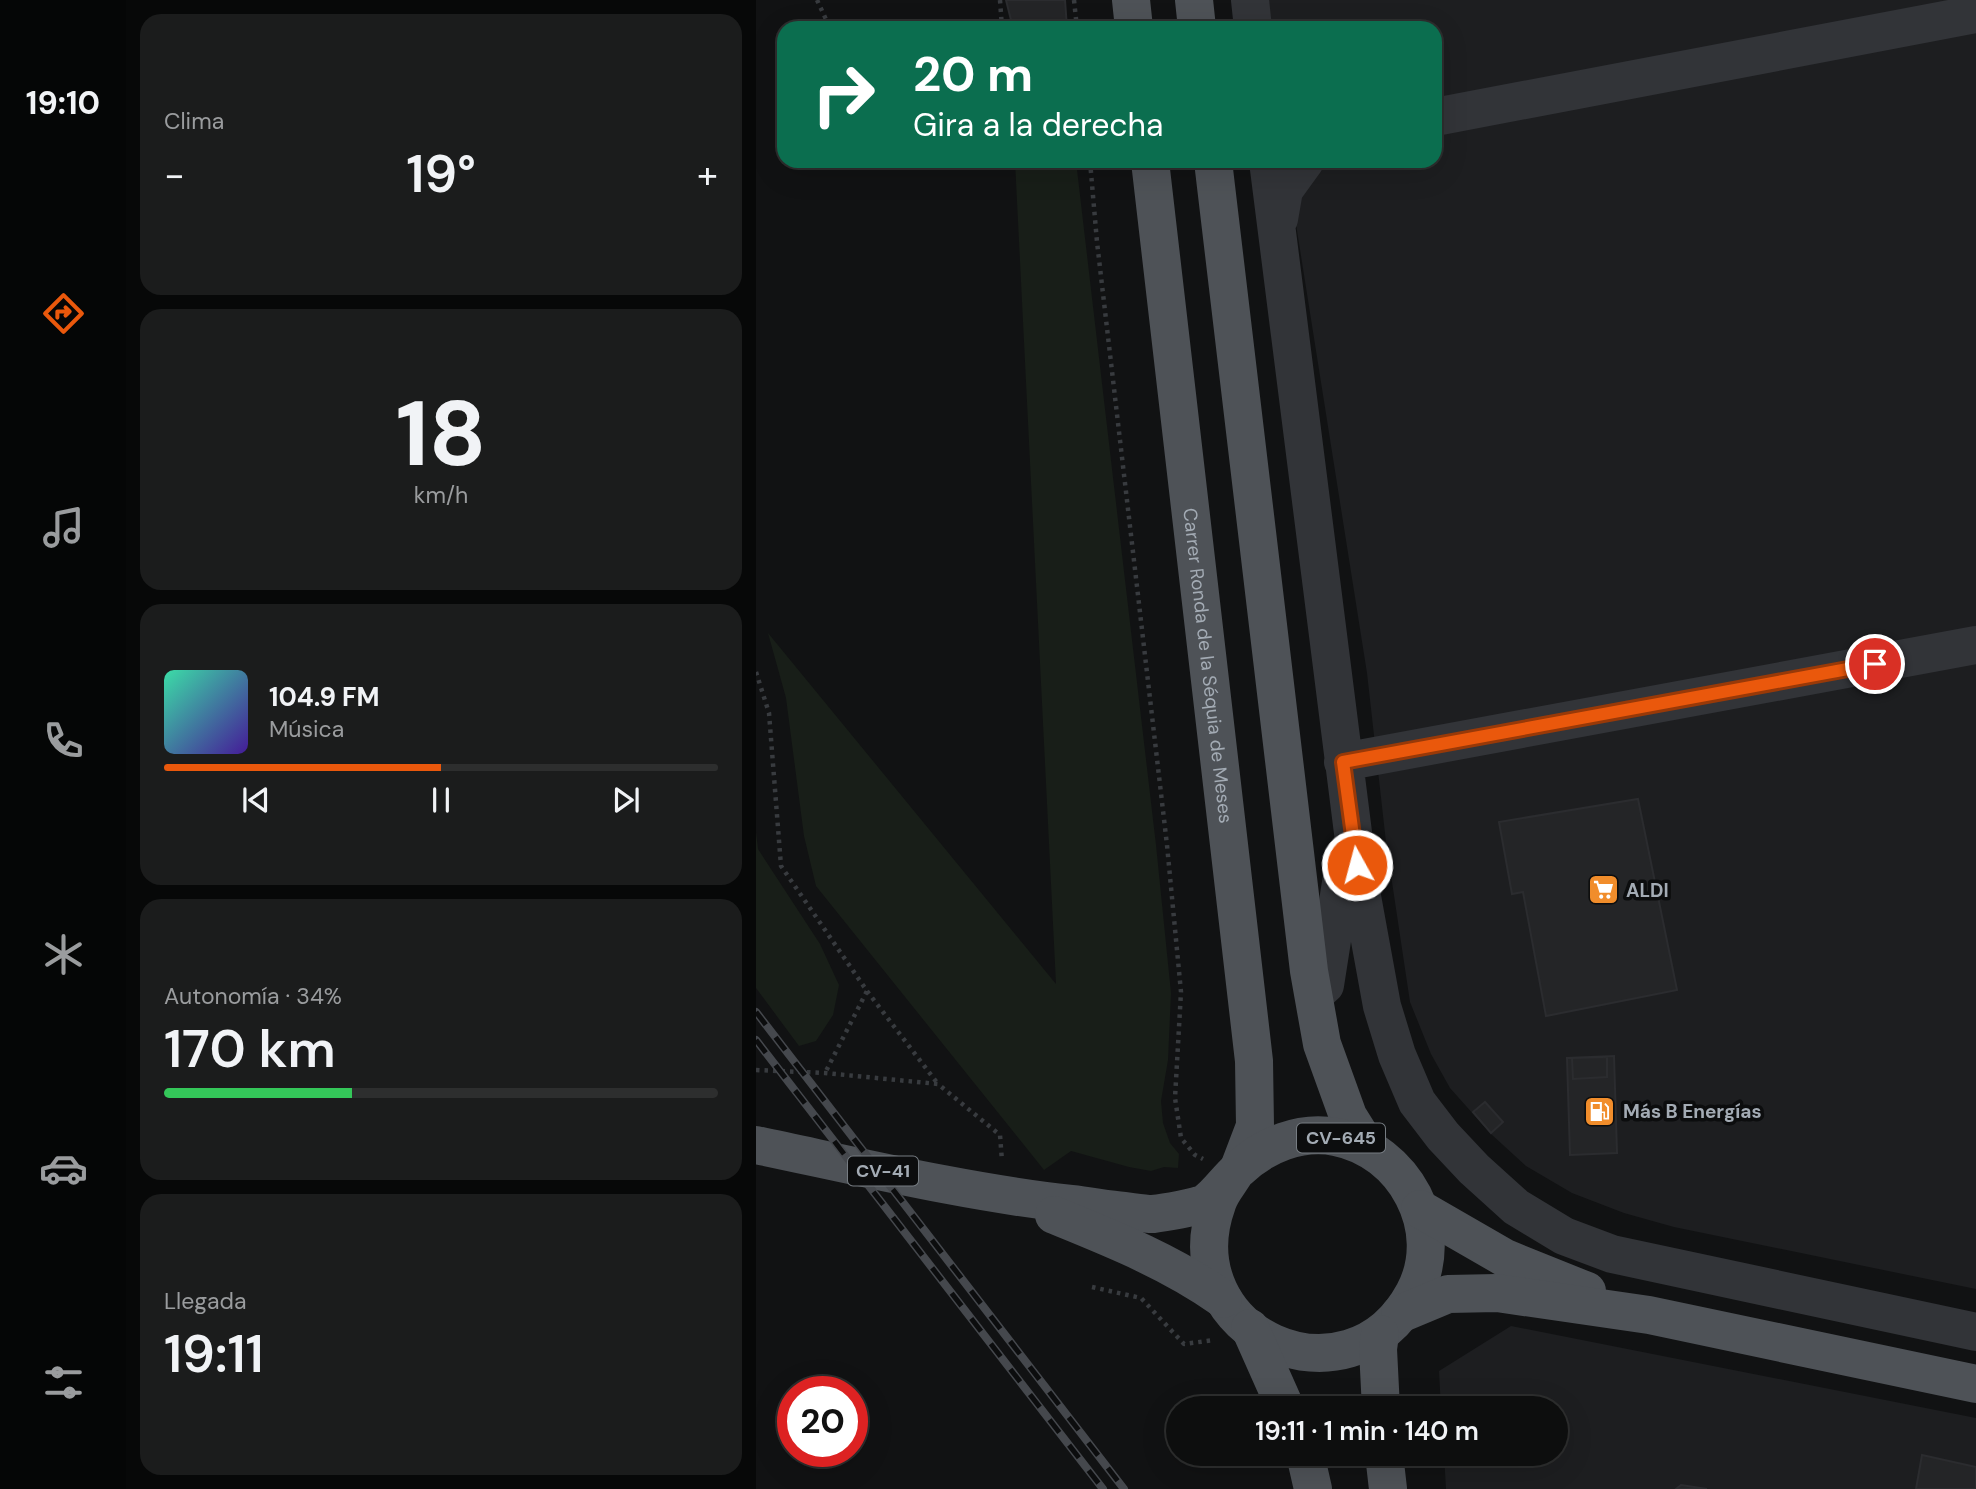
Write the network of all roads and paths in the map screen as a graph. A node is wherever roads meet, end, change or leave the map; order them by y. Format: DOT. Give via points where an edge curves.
graph roads {
  1 [pos="817,0"];
  2 [pos="1000,0"];
  3 [pos="1074,0"];
  4 [pos="1131,0"];
  5 [pos="1194,0"];
  6 [pos="1250,0"];
  7 [pos="1976,14"];
  8 [pos="828,21"];
  9 [pos="1002,21"];
  10 [pos="1076,21"];
  11 [pos="1133,21"];
  12 [pos="1196,21"];
  13 [pos="1252,21"];
  14 [pos="1442,116"];
  15 [pos="1091,168"];
  16 [pos="1151,168"];
  17 [pos="1214,168"];
  18 [pos="1269,168"];
  19 [pos="1300,168"];
  20 [pos="1276,238"];
  21 [pos="1976,645"];
  22 [pos="756,672"];
  23 [pos="1343,762"];
  24 [pos="1355,850"];
  25 [pos="867,991"];
  26 [pos="1314,995"];
  27 [pos="756,1070"];
  28 [pos="825,1073"];
  29 [pos="938,1084"];
  30 [pos="756,1145"];
  31 [pos="1368,1148"];
  32 [pos="1237,1171"];
  33 [pos="1006,1184"];
  34 [pos="1420,1209"];
  35 [pos="1092,1287"];
  36 [pos="1649,1315"];
  37 [pos="1237,1316"];
  38 [pos="1390,1324"];
  39 [pos="1976,1332"];
  40 [pos="1976,1384"];
  41 [pos="1279,1396"];
  42 [pos="1380,1396"];
  43 [pos="1308,1466"];
  44 [pos="1385,1466"];
  45 [pos="1313,1489"];
  46 [pos="1388,1489"];
  1 -- 8 [label="path"];
  2 -- 9 [label="path"];
  3 -- 10 [label="path"];
  4 -- 11 [label="main road"];
  5 -- 12 [label="main road"];
  6 -- 13 [label="street"];
  7 -- 14 [label="street"];
  15 -- 32 [label="path" via="1181,992 1175,1098 1181,1138 1195,1155"];
  16 -- 32 [label="main road, Carrer Ronda de la Séquia de Meses / CV-645" via="1254,1061 1255,1126"];
  17 -- 26 [label="main road, CV-645"];
  18 -- 20 [label="street"];
  19 -- 20 [label="street" via="1284,190"];
  20 -- 23 [label="street"];
  21 -- 23 [label="street"];
  22 -- 25 [label="path" via="769,713 781,866"];
  23 -- 24 [label="street"];
  24 -- 26 [label="street" via="1343,870 1325,985"];
  24 -- 39 [label="street" via="1382,1006 1417,1102 1474,1169 1516,1207 1564,1236 1612,1254"];
  25 -- 28 [label="path"];
  25 -- 29 [label="path"];
  26 -- 31 [label="main road, CV-645" via="1322,1044 1348,1116"];
  27 -- 28 [label="path"];
  28 -- 29 [label="path"];
  29 -- 33 [label="path" via="1000,1135"];
  30 -- 33 [label="main road, CV-41"];
  31 -- 32 [label="main road, CV-645" via="1335,1136 1300,1136 1267,1147"];
  31 -- 34 [label="main road, CV-645" via="1391,1164"];
  32 -- 33 [label="main road, CV-41" via="1204,1204 1152,1214"];
  32 -- 37 [label="main road, CV-645" via="1217,1202 1209,1234 1210,1268"];
  33 -- 37 [label="main road, CV-41" via="1198,1281"];
  34 -- 36 [label="main road" via="1505,1258"];
  34 -- 38 [label="main road, CV-645" via="1426,1236 1424,1264 1415,1291"];
  35 -- 37 [label="path" via="1141,1298 1184,1345 1214,1340"];
  36 -- 38 [label="main road" via="1497,1293 1448,1294"];
  36 -- 40 [label="main road"];
  37 -- 38 [label="main road" via="1262,1339 1291,1350 1321,1353 1352,1348"];
  37 -- 41 [label="main road, CV-645"];
  38 -- 42 [label="main road, CV-645" via="1378,1349"];
  43 -- 45 [label="main road"];
  44 -- 46 [label="main road"];
}
